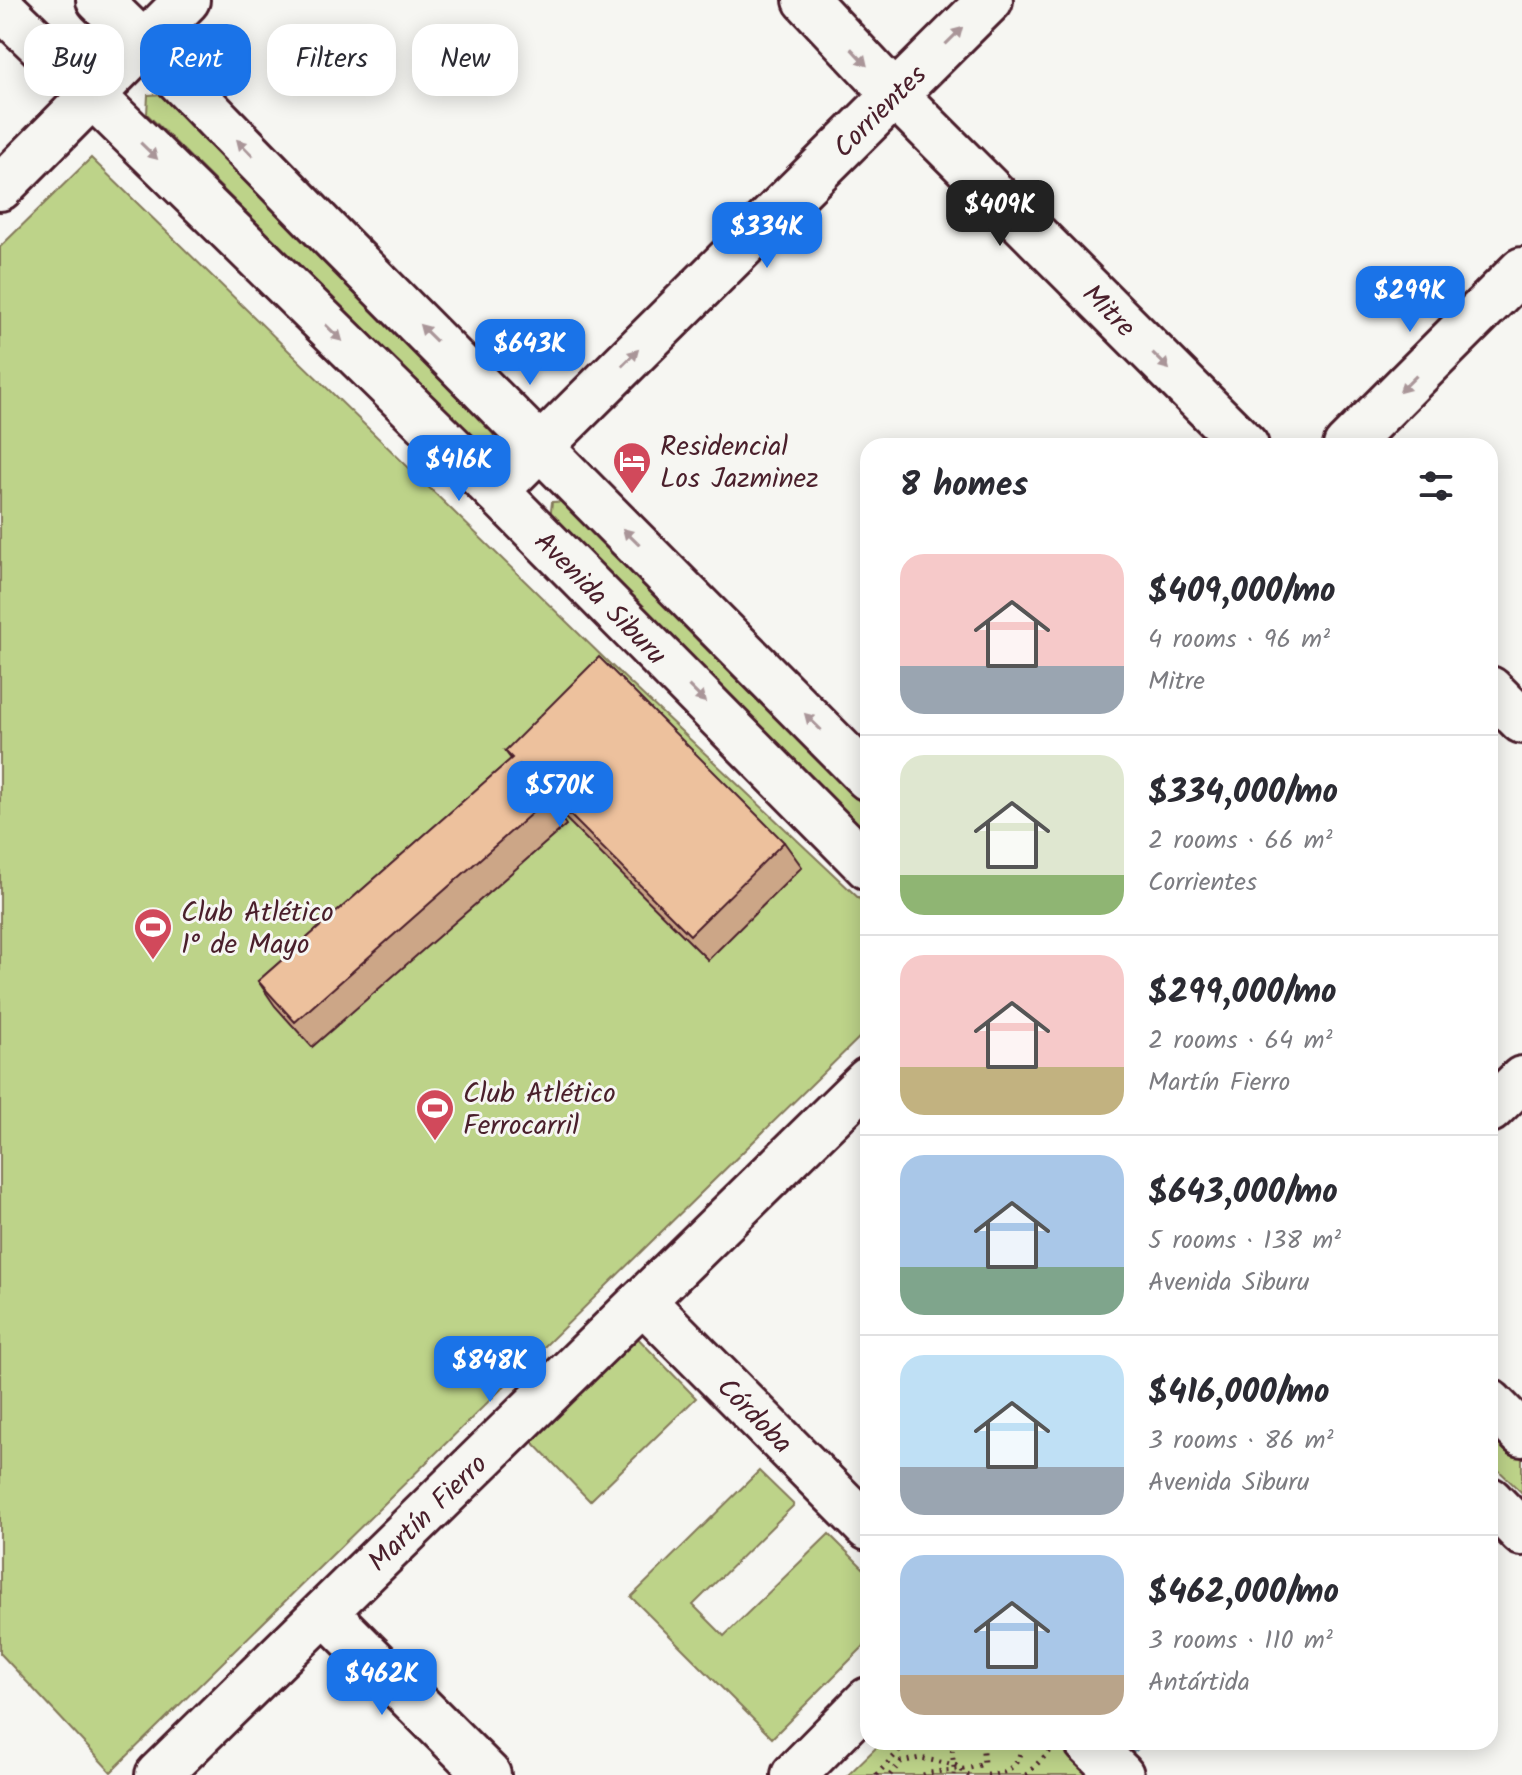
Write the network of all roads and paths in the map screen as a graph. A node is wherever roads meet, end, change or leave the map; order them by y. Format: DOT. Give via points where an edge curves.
graph roads {
  1 [pos="99,0"];
  2 [pos="187,0"];
  3 [pos="806,0"];
  4 [pos="990,0"];
  5 [pos="0,6"];
  6 [pos="164,24"];
  7 [pos="24,29"];
  8 [pos="140,40"];
  9 [pos="140,48"];
  10 [pos="124,64"];
  11 [pos="895,95"];
  12 [pos="93,96"];
  13 [pos="195,96"];
  14 [pos="0,188"];
  15 [pos="1522,270"];
  16 [pos="1238,438"];
  17 [pos="1354,438"];
  18 [pos="541,446"];
  19 [pos="496,491"];
  20 [pos="1498,697"];
  21 [pos="1522,721"];
  22 [pos="860,770"];
  23 [pos="860,859"];
  24 [pos="1522,1079"];
  25 [pos="860,1088"];
  26 [pos="1498,1102"];
  27 [pos="643,1301"];
  28 [pos="1498,1410"];
  29 [pos="1522,1434"];
  30 [pos="1498,1508"];
  31 [pos="860,1520"];
  32 [pos="1522,1533"];
  33 [pos="325,1612"];
  34 [pos="860,1708"];
  35 [pos="900,1750"];
  36 [pos="951,1750"];
  37 [pos="983,1750"];
  38 [pos="1021,1750"];
  39 [pos="1051,1750"];
  40 [pos="1095,1750"];
  41 [pos="954,1770"];
  42 [pos="962,1771"];
  43 [pos="158,1775"];
  44 [pos="488,1775"];
  45 [pos="794,1775"];
  46 [pos="876,1775"];
  47 [pos="890,1775"];
  48 [pos="923,1775"];
  49 [pos="974,1775"];
  50 [pos="987,1775"];
  51 [pos="1026,1775"];
  52 [pos="1121,1775"];
  1 -- 8 [label="street"];
  2 -- 6 [label="street"];
  3 -- 11 [label="street, Mitre, one-way"];
  11 -- 4 [label="street, Corrientes, one-way"];
  5 -- 7 [label="street, Avenida Siburu"];
  9 -- 10 [label="street"];
  11 -- 16 [label="street, Mitre, one-way"];
  18 -- 11 [label="street, Corrientes, one-way"];
  12 -- 14 [label="street"];
  12 -- 19 [label="street, Avenida Siburu, one-way"];
  18 -- 13 [label="street, one-way"];
  15 -- 17 [label="street, one-way"];
  18 -- 19 [label="street, Corrientes"];
  22 -- 18 [label="street, one-way"];
  19 -- 23 [label="street, Avenida Siburu, one-way"];
  20 -- 21 [label="street"];
  24 -- 26 [label="street"];
  25 -- 27 [label="street, Martín Fierro"];
  27 -- 31 [label="street, Córdoba"];
  27 -- 33 [label="street, Martín Fierro"];
  28 -- 29 [label="street"];
  30 -- 32 [label="street"];
  33 -- 43 [label="street, Martín Fierro"];
  33 -- 44 [label="street"];
  34 -- 45 [label="street"];
  35 -- 46 [label="path"];
  36 -- 41 [label="path"];
  37 -- 42 [label="path" via="984,1763"];
  38 -- 50 [label="path" via="1015,1766"];
  39 -- 51 [label="path"];
  40 -- 52 [label="street"];
  41 -- 42 [label="path"];
  41 -- 47 [label="path" via="920,1758 901,1762"];
  41 -- 48 [label="path"];
  42 -- 49 [label="path"];
}
